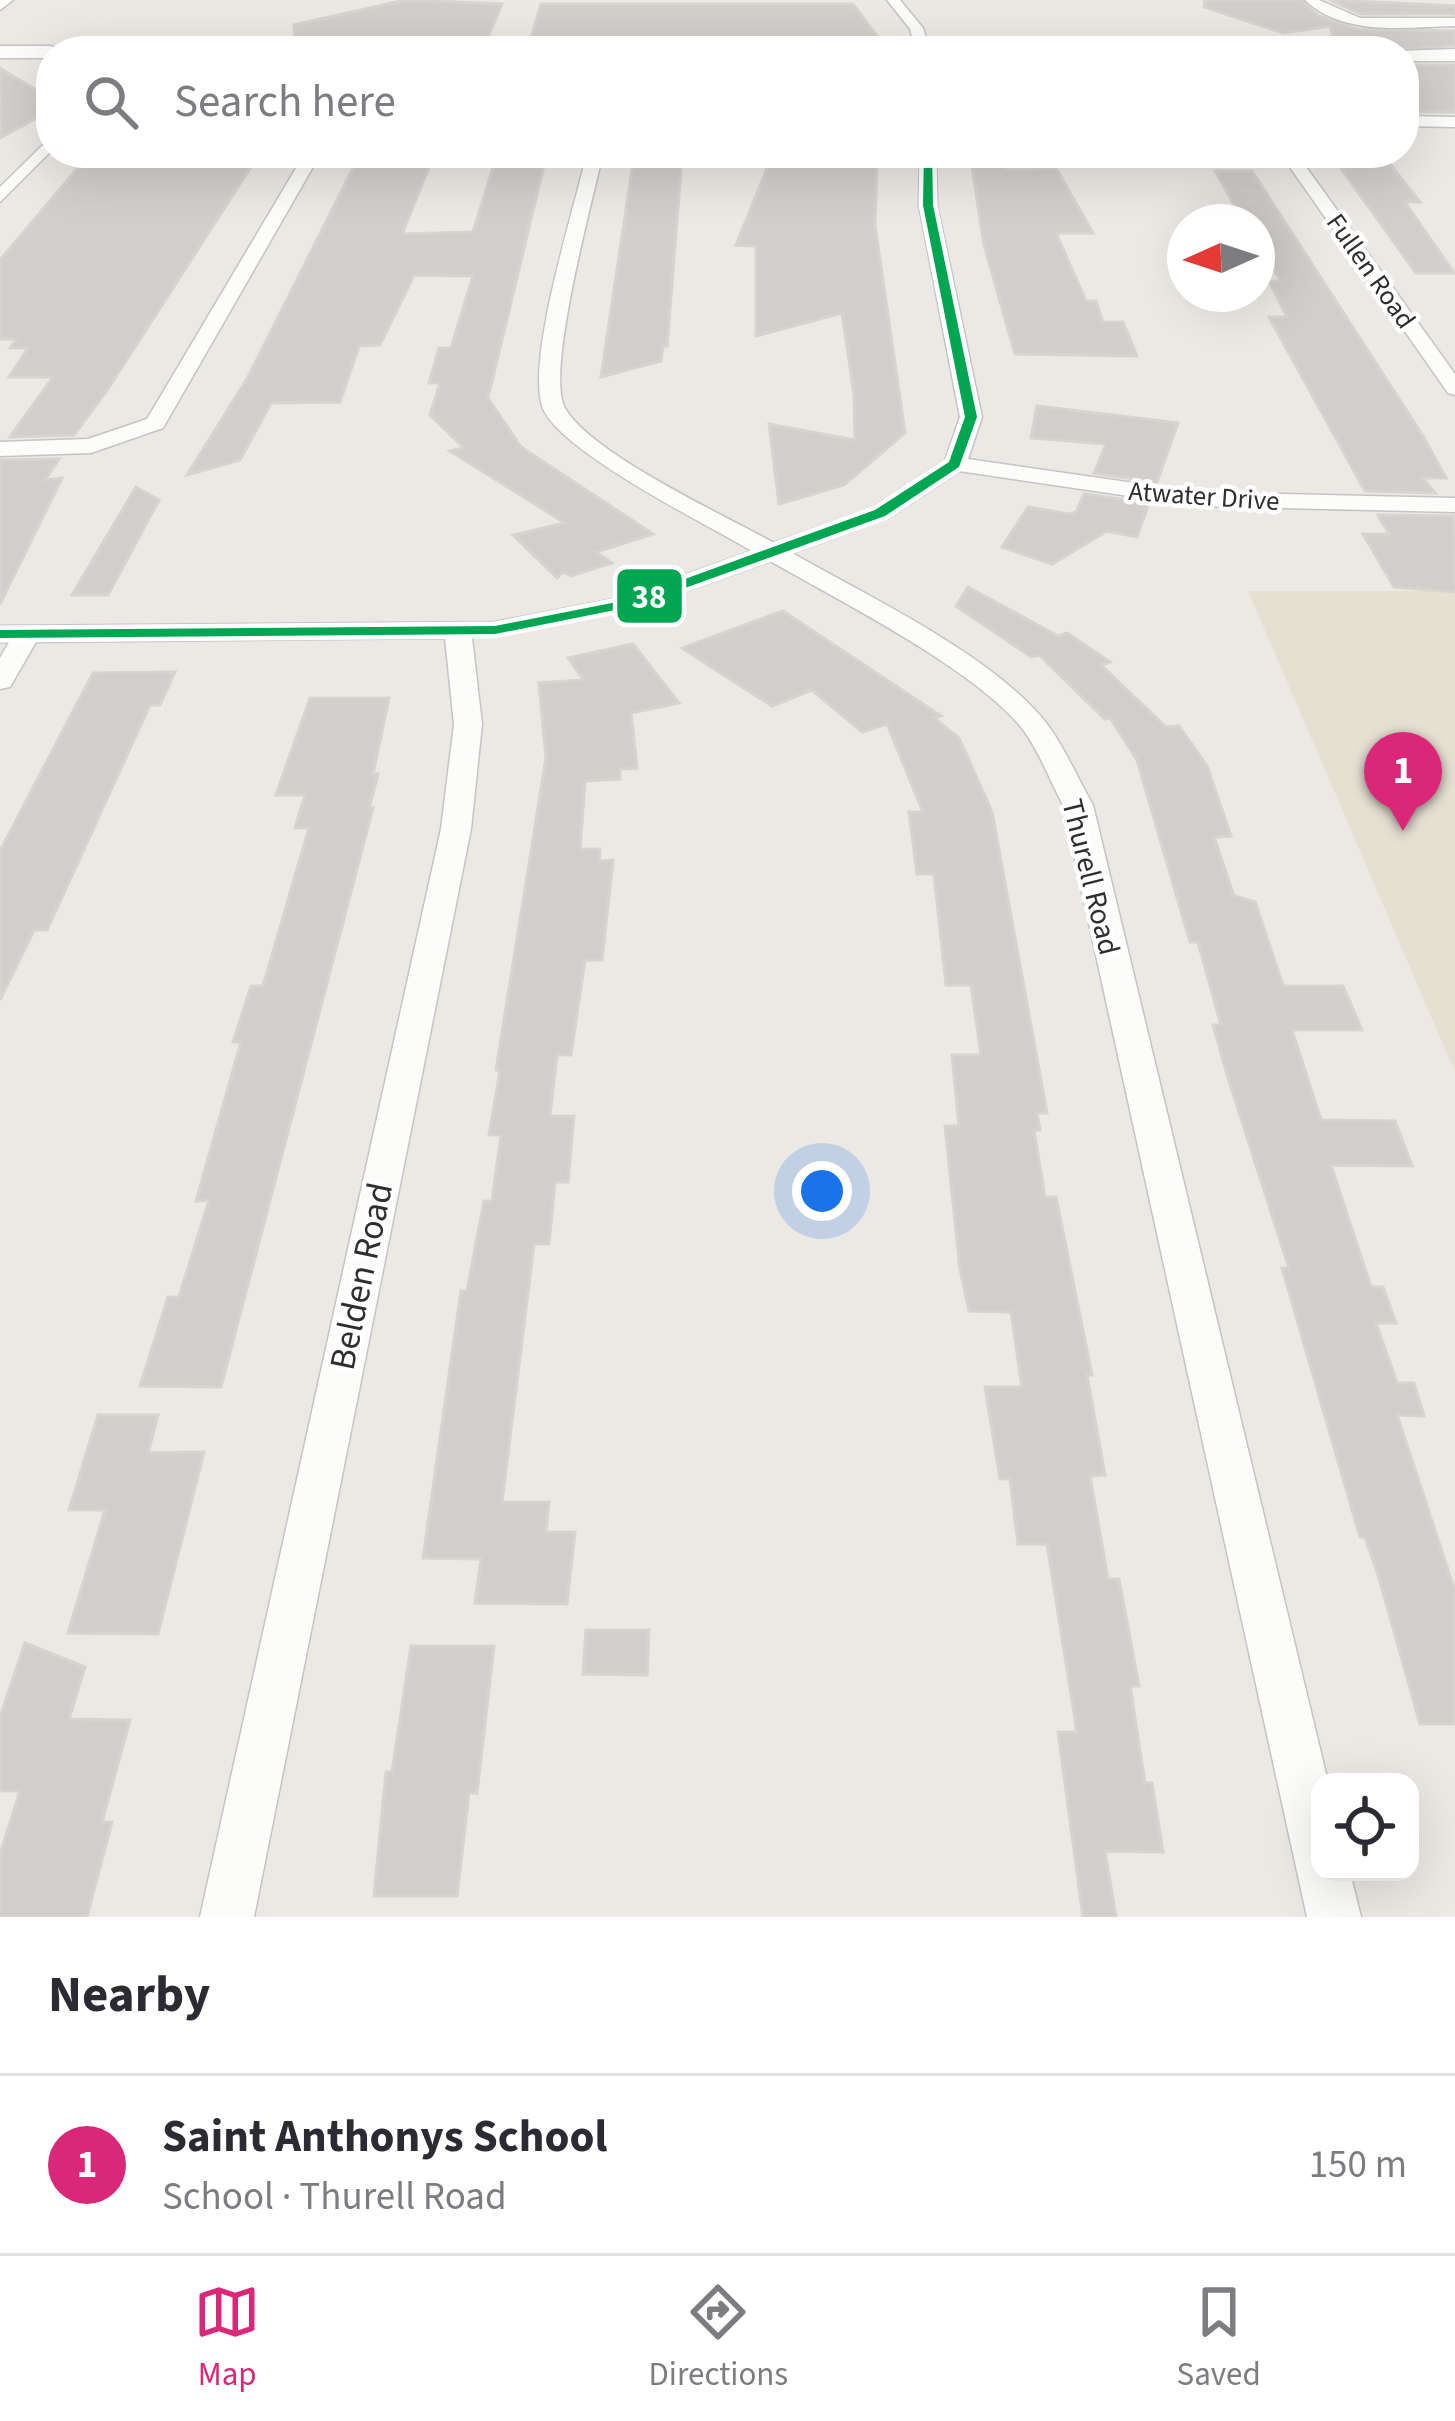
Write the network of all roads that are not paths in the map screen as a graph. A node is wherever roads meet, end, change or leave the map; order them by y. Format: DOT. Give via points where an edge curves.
graph roads {
  1 [pos="8,0"];
  2 [pos="893,0"];
  3 [pos="1311,0"];
  4 [pos="0,6"];
  5 [pos="1455,22"];
  6 [pos="918,36"];
  7 [pos="0,52"];
  8 [pos="36,52"];
  9 [pos="1419,55"];
  10 [pos="1455,55"];
  11 [pos="1419,121"];
  12 [pos="1455,122"];
  13 [pos="36,158"];
  14 [pos="304,168"];
  15 [pos="592,168"];
  16 [pos="928,168"];
  17 [pos="1299,168"];
  18 [pos="0,197"];
  19 [pos="1455,389"];
  20 [pos="0,449"];
  21 [pos="956,464"];
  22 [pos="1455,505"];
  23 [pos="774,555"];
  24 [pos="458,633"];
  25 [pos="14,634"];
  26 [pos="0,681"];
  27 [pos="1311,1816"];
  28 [pos="1326,1881"];
  29 [pos="226,1917"];
  30 [pos="1334,1917"];
  1 -- 4 [label="street"];
  2 -- 6 [label="street"];
  3 -- 5 [label="street" via="1327,13 1370,21"];
  7 -- 8 [label="main road"];
  9 -- 10 [label="main road"];
  11 -- 12 [label="street"];
  13 -- 18 [label="street"];
  14 -- 20 [label="street" via="155,423 92,446"];
  15 -- 23 [label="street, Thurell Road" via="548,366 553,408 596,452"];
  16 -- 21 [label="street" via="928,205 969,390 971,417"];
  17 -- 19 [label="street, Fullen Road"];
  21 -- 22 [label="street, Atwater Drive" via="1197,499"];
  21 -- 23 [label="street" via="880,513"];
  23 -- 24 [label="street" via="588,614"];
  23 -- 27 [label="street, Thurell Road" via="1003,694 1036,728 1078,805"];
  24 -- 25 [label="street"];
  24 -- 29 [label="street, Belden Road" via="468,724 456,829"];
  25 -- 26 [label="street"];
  28 -- 30 [label="street"];
}
